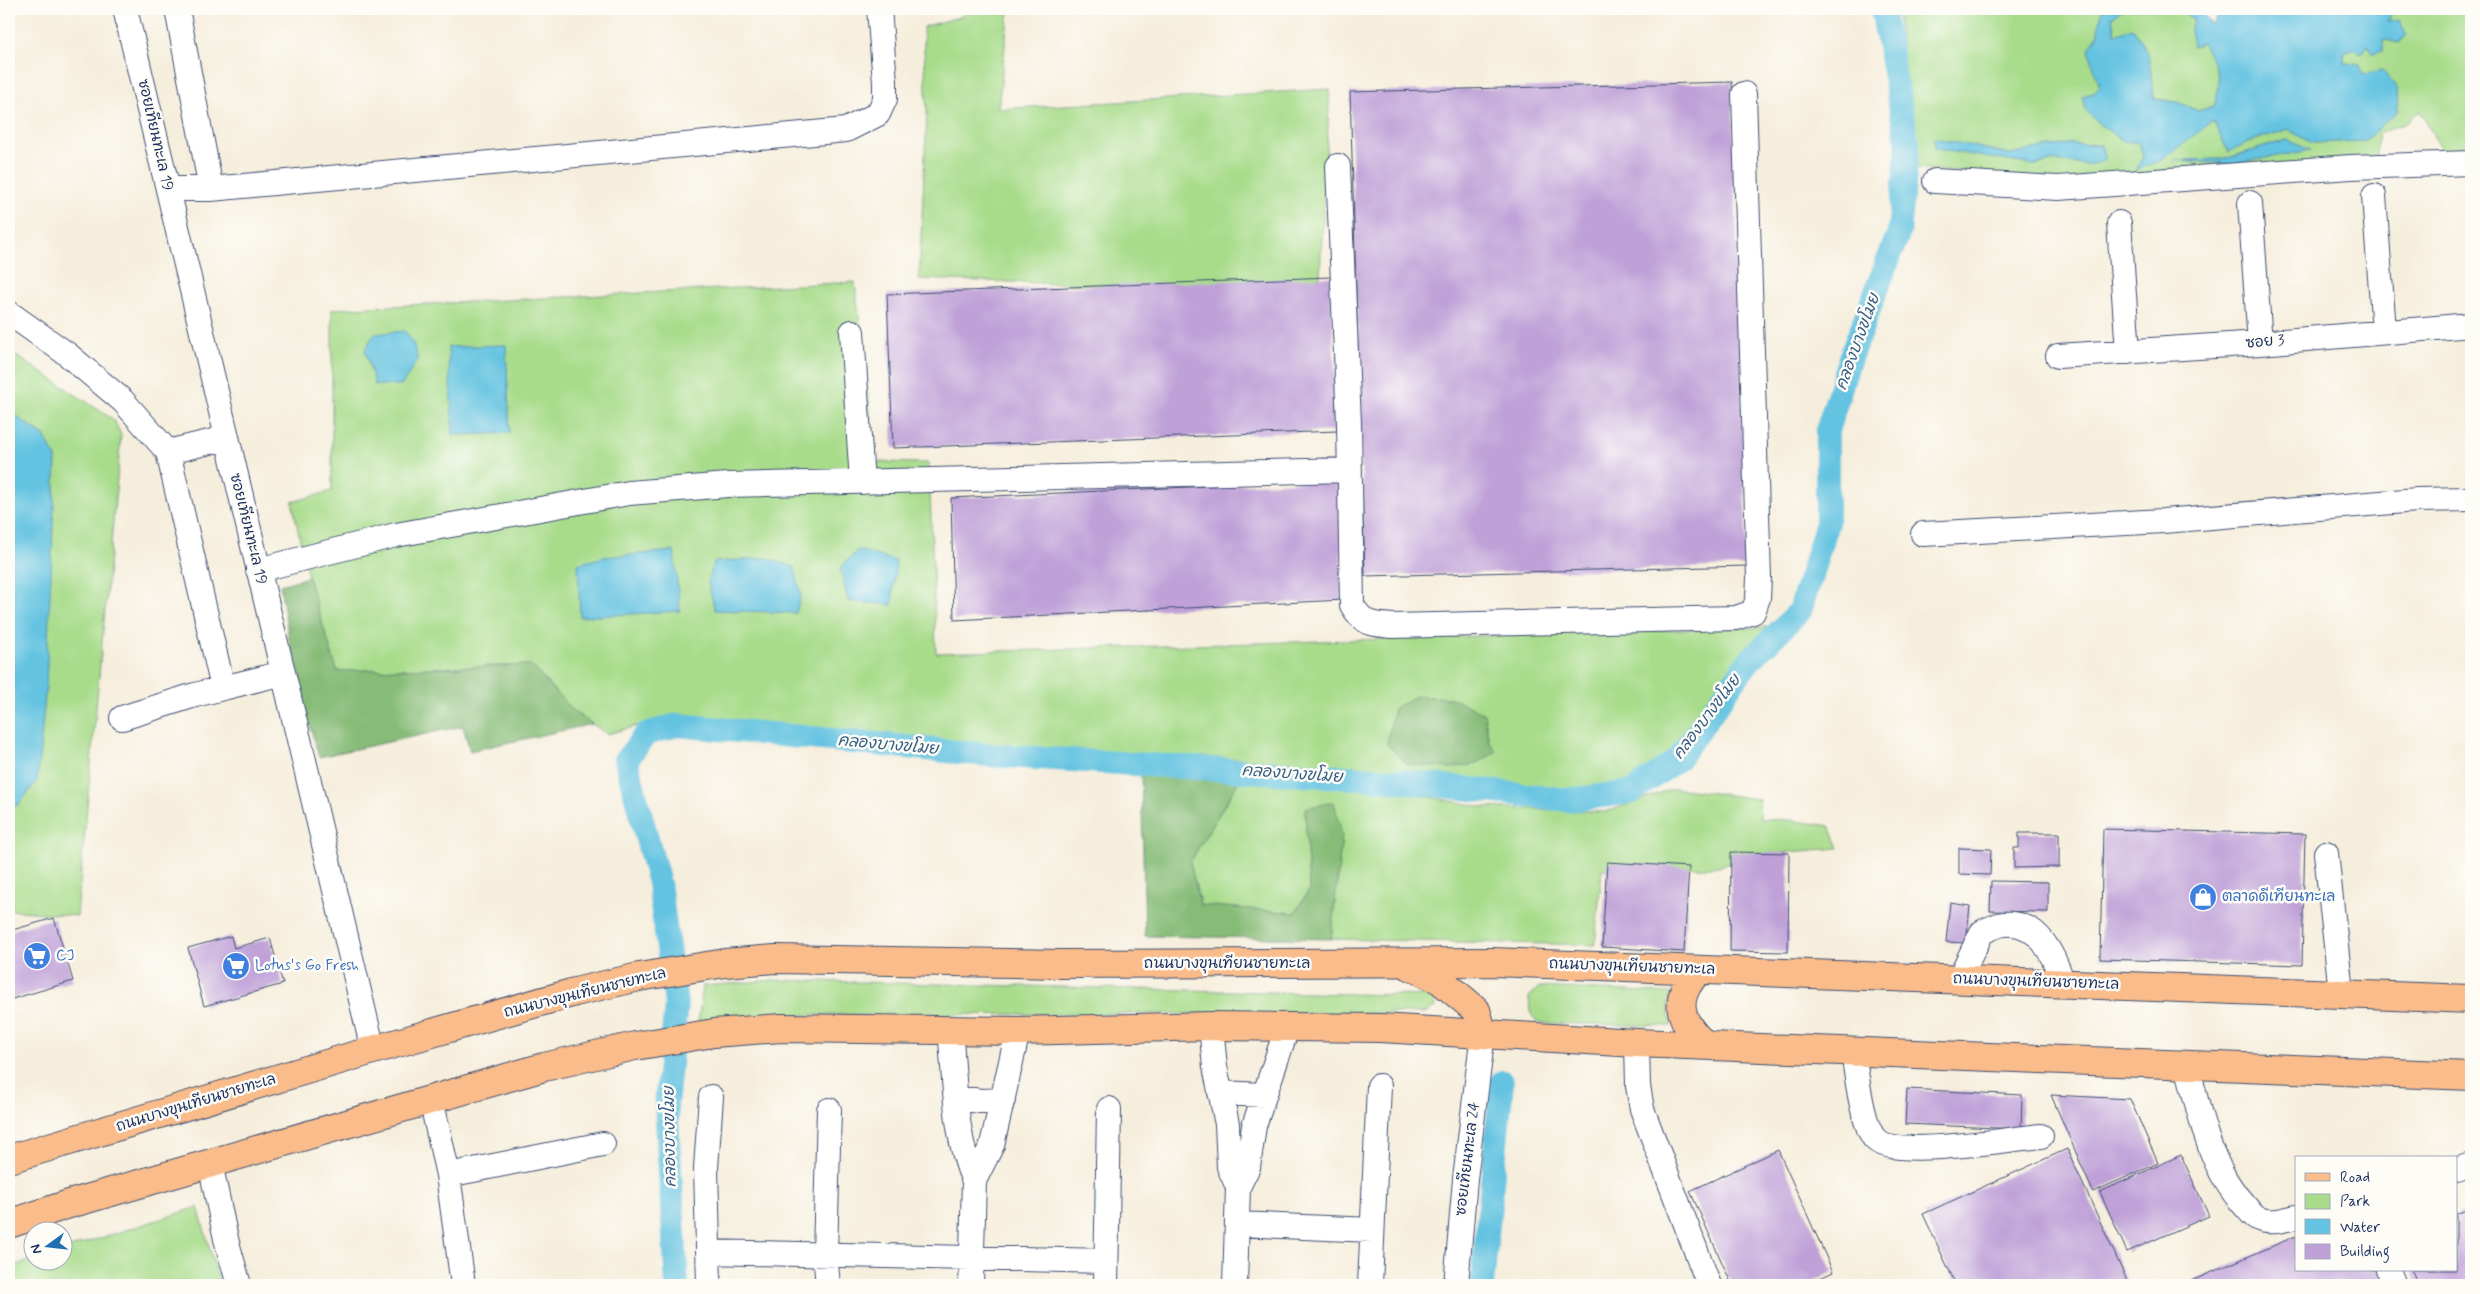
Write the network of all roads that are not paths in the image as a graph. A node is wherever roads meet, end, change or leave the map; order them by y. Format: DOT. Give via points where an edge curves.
graph roads {
  1 [pos="125,9"];
  2 [pos="177,9"];
  3 [pos="879,9"];
  4 [pos="1744,94"];
  5 [pos="2471,163"];
  6 [pos="1338,166"];
  7 [pos="1935,181"];
  8 [pos="168,189"];
  9 [pos="211,189"];
  10 [pos="2374,196"];
  11 [pos="2250,202"];
  12 [pos="2119,222"];
  13 [pos="9,313"];
  14 [pos="2471,325"];
  15 [pos="2384,331"];
  16 [pos="852,332"];
  17 [pos="2260,343"];
  18 [pos="2128,352"];
  19 [pos="2058,356"];
  20 [pos="226,438"];
  21 [pos="168,452"];
  22 [pos="1350,470"];
  23 [pos="862,482"];
  24 [pos="2471,499"];
  25 [pos="1923,534"];
  26 [pos="258,570"];
  27 [pos="283,673"];
  28 [pos="223,688"];
  29 [pos="122,718"];
  30 [pos="2326,853"];
  31 [pos="1402,962"];
  32 [pos="1699,970"];
  33 [pos="1959,979"];
  34 [pos="2063,983"];
  35 [pos="2341,992"];
  36 [pos="2471,998"];
  37 [pos="1211,1026"];
  38 [pos="1287,1028"];
  39 [pos="950,1030"];
  40 [pos="1018,1031"];
  41 [pos="1483,1033"];
  42 [pos="1637,1043"];
  43 [pos="1705,1045"];
  44 [pos="373,1050"];
  45 [pos="1853,1051"];
  46 [pos="2187,1065"];
  47 [pos="2471,1076"];
  48 [pos="1378,1086"];
  49 [pos="1220,1093"];
  50 [pos="1264,1095"];
  51 [pos="711,1097"];
  52 [pos="957,1098"];
  53 [pos="431,1099"];
  54 [pos="1003,1100"];
  55 [pos="1109,1109"];
  56 [pos="829,1110"];
  57 [pos="2041,1136"];
  58 [pos="603,1144"];
  59 [pos="9,1159"];
  60 [pos="210,1163"];
  61 [pos="2471,1166"];
  62 [pos="2458,1169"];
  63 [pos="448,1175"];
  64 [pos="974,1181"];
  65 [pos="1238,1187"];
  66 [pos="2295,1217"];
  67 [pos="9,1224"];
  68 [pos="1238,1224"];
  69 [pos="1372,1230"];
  70 [pos="708,1252"];
  71 [pos="825,1254"];
  72 [pos="972,1258"];
  73 [pos="1106,1261"];
  74 [pos="2389,1272"];
  75 [pos="239,1285"];
  76 [pos="463,1285"];
  77 [pos="709,1285"];
  78 [pos="828,1285"];
  79 [pos="971,1285"];
  80 [pos="1106,1285"];
  81 [pos="1235,1285"];
  82 [pos="1370,1285"];
  83 [pos="1456,1285"];
  84 [pos="1710,1285"];
  85 [pos="2394,1285"];
  1 -- 8 [label="street, ซอยเทียนทะเล 19"];
  2 -- 9 [label="street"];
  3 -- 9 [label="street" via="885,99 878,114 846,130"];
  4 -- 22 [label="street" via="1759,578 1754,612 1736,618 1368,624 1352,605"];
  5 -- 7 [label="street" via="2351,167 2058,188"];
  6 -- 22 [label="street"];
  8 -- 9 [label="street"];
  8 -- 20 [label="street, ซอยเทียนทะเล 19"];
  10 -- 15 [label="street"];
  11 -- 17 [label="street"];
  12 -- 18 [label="street"];
  13 -- 21 [label="street" via="67,354 123,400"];
  14 -- 15 [label="street, ซอย 3"];
  15 -- 17 [label="street, ซอย 3"];
  16 -- 23 [label="street"];
  17 -- 18 [label="street, ซอย 3"];
  18 -- 19 [label="street, ซอย 3"];
  20 -- 21 [label="street"];
  20 -- 26 [label="street, ซอยเทียนทะเล 19"];
  21 -- 28 [label="street"];
  22 -- 23 [label="street"];
  23 -- 26 [label="street" via="728,485 629,493 396,535"];
  24 -- 25 [label="street"];
  26 -- 27 [label="street, ซอยเทียนทะเล 19"];
  27 -- 28 [label="street"];
  27 -- 44 [label="street, ซอยเทียนทะเล 19"];
  28 -- 29 [label="street"];
  30 -- 35 [label="street"];
  31 -- 32 [label="main road, ถนนบางขุนเทียนชายทะเล"];
  31 -- 41 [label="main road" via="1440,980 1476,1010"];
  31 -- 44 [label="main road, ถนนบางขุนเทียนชายทะเล" via="1061,964 776,959 724,963 639,977"];
  32 -- 33 [label="main road, ถนนบางขุนเทียนชายทะเล"];
  32 -- 43 [label="main road" via="1688,981 1681,1013 1687,1026"];
  33 -- 34 [label="main road, ถนนบางขุนเทียนชายทะเล"];
  33 -- 34 [label="street" via="1982,932 2002,924 2017,924 2026,926 2044,941 2056,961"];
  34 -- 35 [label="main road, ถนนบางขุนเทียนชายทะเล"];
  35 -- 36 [label="main road, ถนนบางขุนเทียนชายทะเล"];
  37 -- 38 [label="main road"];
  37 -- 40 [label="main road"];
  37 -- 49 [label="street"];
  38 -- 41 [label="main road"];
  38 -- 50 [label="street"];
  39 -- 40 [label="main road"];
  39 -- 52 [label="street"];
  39 -- 53 [label="main road" via="781,1028 714,1033 635,1046 544,1067"];
  40 -- 54 [label="street"];
  41 -- 42 [label="main road"];
  41 -- 83 [label="street, ซอยเทียนทะเล 24"];
  42 -- 43 [label="main road"];
  42 -- 84 [label="street" via="1642,1110"];
  43 -- 45 [label="main road"];
  44 -- 59 [label="main road, ถนนบางขุนเทียนชายทะเล"];
  45 -- 46 [label="main road"];
  45 -- 57 [label="street" via="1865,1115 1875,1139 1889,1148 1912,1150"];
  46 -- 47 [label="main road"];
  46 -- 66 [label="street" via="2217,1166 2236,1197 2257,1219 2274,1222"];
  48 -- 69 [label="street"];
  49 -- 50 [label="street"];
  49 -- 65 [label="street" via="1227,1124 1229,1167"];
  50 -- 65 [label="street" via="1254,1126 1248,1167"];
  51 -- 70 [label="street" via="706,1168"];
  52 -- 54 [label="street"];
  52 -- 64 [label="street" via="960,1144"];
  53 -- 60 [label="main road"];
  53 -- 63 [label="street"];
  54 -- 64 [label="street" via="992,1146"];
  55 -- 73 [label="street"];
  56 -- 71 [label="street"];
  58 -- 63 [label="street"];
  60 -- 67 [label="main road"];
  60 -- 75 [label="street"];
  61 -- 62 [label="street"];
  63 -- 76 [label="street"];
  64 -- 72 [label="street"];
  65 -- 68 [label="street"];
  68 -- 69 [label="street"];
  68 -- 81 [label="street"];
  69 -- 82 [label="street"];
  70 -- 71 [label="street"];
  70 -- 77 [label="street"];
  71 -- 72 [label="street"];
  71 -- 78 [label="street"];
  72 -- 73 [label="street"];
  72 -- 79 [label="street"];
  73 -- 80 [label="street"];
  74 -- 85 [label="street"];
}
